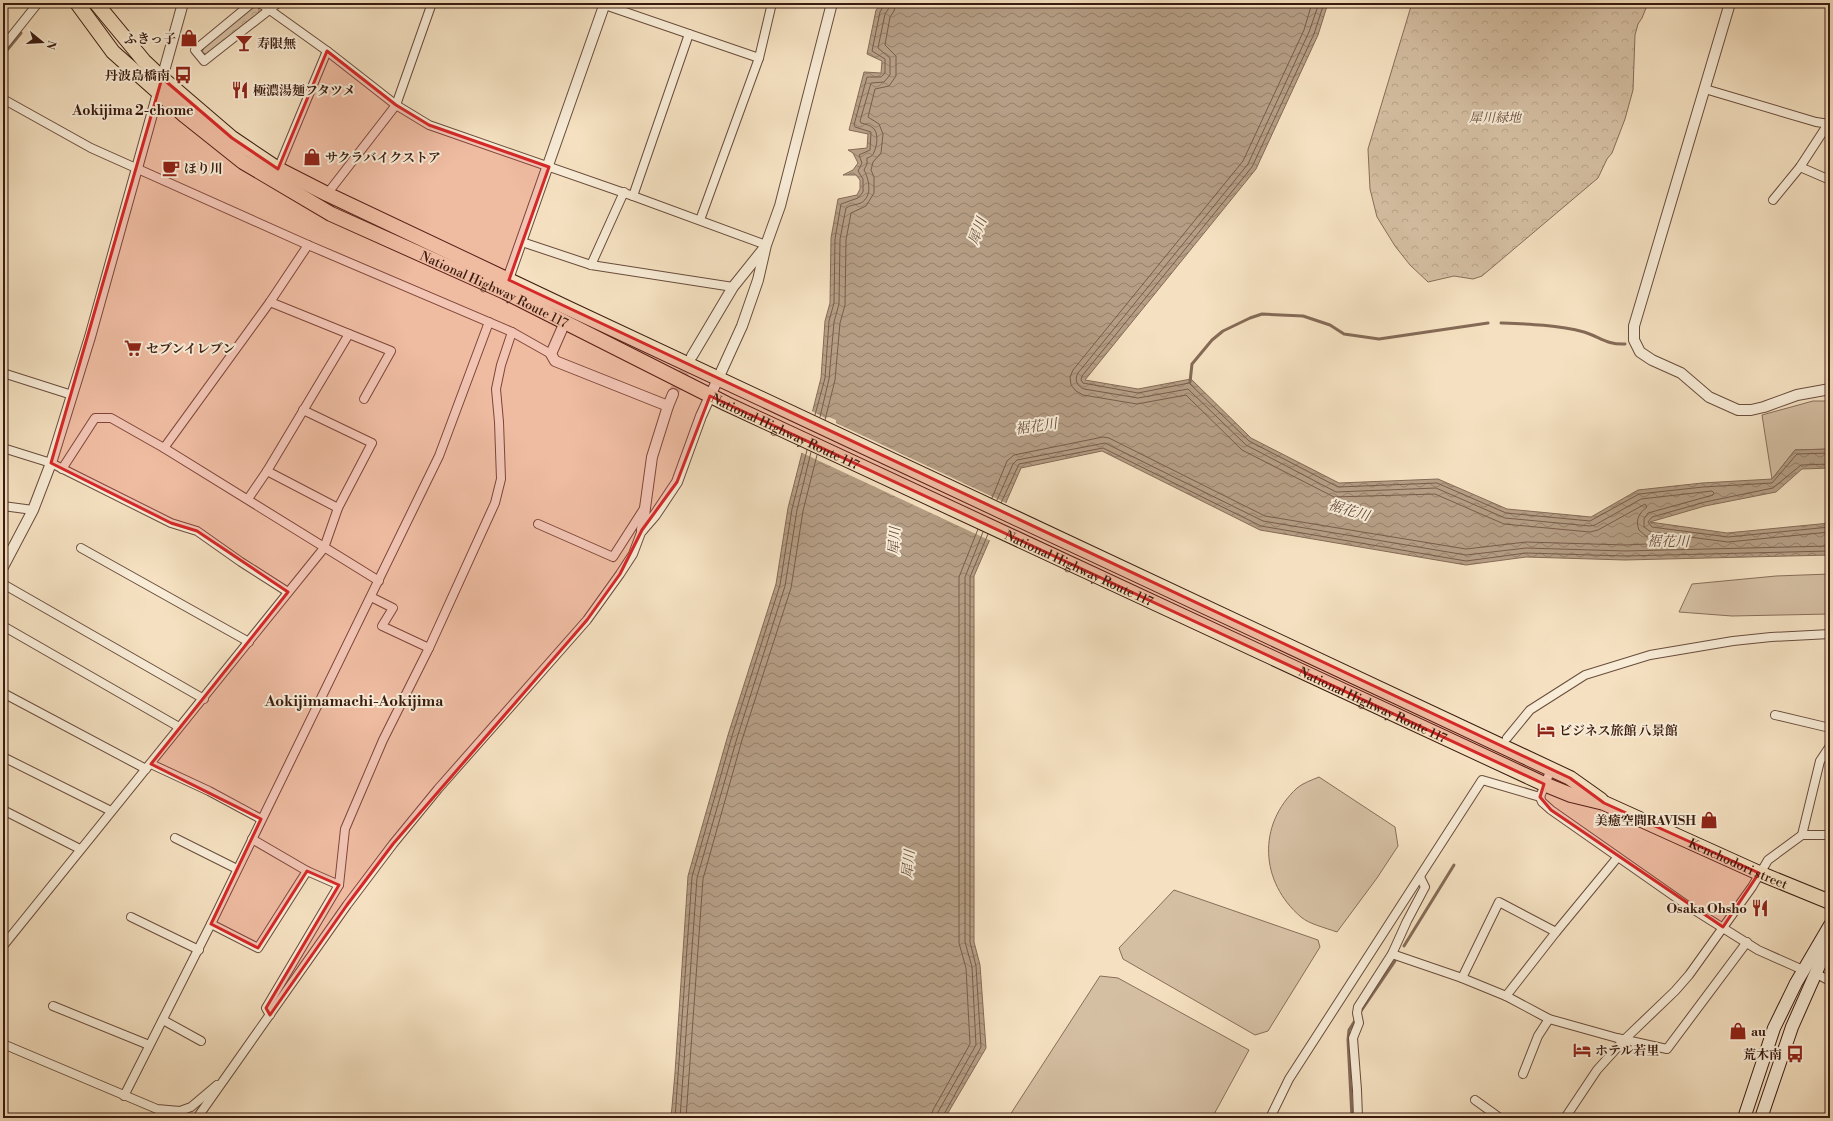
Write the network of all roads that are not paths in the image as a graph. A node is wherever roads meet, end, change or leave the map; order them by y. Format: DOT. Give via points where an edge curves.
graph roads {
  1 [pos="38,3"];
  2 [pos="77,3"];
  3 [pos="96,3"];
  4 [pos="183,3"];
  5 [pos="252,3"];
  6 [pos="260,3"];
  7 [pos="278,3"];
  8 [pos="432,3"];
  9 [pos="772,3"];
  10 [pos="832,3"];
  11 [pos="1730,3"];
  12 [pos="603,4"];
  13 [pos="270,10"];
  14 [pos="689,34"];
  15 [pos="3,47"];
  16 [pos="327,51"];
  17 [pos="758,58"];
  18 [pos="160,85"];
  19 [pos="1706,88"];
  20 [pos="3,99"];
  21 [pos="396,105"];
  22 [pos="1829,124"];
  23 [pos="1800,166"];
  24 [pos="549,167"];
  25 [pos="137,168"];
  26 [pos="278,168"];
  27 [pos="1830,180"];
  28 [pos="624,192"];
  29 [pos="327,194"];
  30 [pos="633,196"];
  31 [pos="1773,200"];
  32 [pos="700,220"];
  33 [pos="522,242"];
  34 [pos="308,245"];
  35 [pos="766,245"];
  36 [pos="591,265"];
  37 [pos="508,279"];
  38 [pos="734,287"];
  39 [pos="270,302"];
  40 [pos="488,322"];
  41 [pos="565,322"];
  42 [pos="512,332"];
  43 [pos="349,334"];
  44 [pos="551,354"];
  45 [pos="692,356"];
  46 [pos="3,373"];
  47 [pos="719,379"];
  48 [pos="1830,389"];
  49 [pos="673,394"];
  50 [pos="72,396"];
  51 [pos="710,396"];
  52 [pos="364,399"];
  53 [pos="668,406"];
  54 [pos="303,410"];
  55 [pos="3,448"];
  56 [pos="164,448"];
  57 [pos="51,463"];
  58 [pos="62,469"];
  59 [pos="267,471"];
  60 [pos="248,499"];
  61 [pos="646,504"];
  62 [pos="3,506"];
  63 [pos="338,508"];
  64 [pos="33,510"];
  65 [pos="538,524"];
  66 [pos="642,530"];
  67 [pos="81,548"];
  68 [pos="324,548"];
  69 [pos="3,567"];
  70 [pos="379,581"];
  71 [pos="3,584"];
  72 [pos="288,592"];
  73 [pos="371,597"];
  74 [pos="3,626"];
  75 [pos="1830,634"];
  76 [pos="249,642"];
  77 [pos="429,648"];
  78 [pos="3,693"];
  79 [pos="204,699"];
  80 [pos="1775,715"];
  81 [pos="179,727"];
  82 [pos="1830,728"];
  83 [pos="1507,738"];
  84 [pos="1830,746"];
  85 [pos="3,757"];
  86 [pos="148,766"];
  87 [pos="1551,769"];
  88 [pos="1542,790"];
  89 [pos="1604,803"];
  90 [pos="3,810"];
  91 [pos="111,811"];
  92 [pos="261,819"];
  93 [pos="1802,835"];
  94 [pos="1830,835"];
  95 [pos="175,838"];
  96 [pos="252,839"];
  97 [pos="80,849"];
  98 [pos="1617,858"];
  99 [pos="237,869"];
  100 [pos="307,871"];
  101 [pos="1759,874"];
  102 [pos="1420,877"];
  103 [pos="339,885"];
  104 [pos="1830,902"];
  105 [pos="131,917"];
  106 [pos="211,924"];
  107 [pos="1830,925"];
  108 [pos="1723,927"];
  109 [pos="1556,932"];
  110 [pos="1830,941"];
  111 [pos="1747,942"];
  112 [pos="3,946"];
  113 [pos="199,950"];
  114 [pos="1392,954"];
  115 [pos="1809,972"];
  116 [pos="1462,978"];
  117 [pos="1830,981"];
  118 [pos="1506,996"];
  119 [pos="53,1006"];
  120 [pos="270,1016"];
  121 [pos="1549,1019"];
  122 [pos="162,1020"];
  123 [pos="1625,1039"];
  124 [pos="201,1041"];
  125 [pos="3,1044"];
  126 [pos="149,1045"];
  127 [pos="1523,1074"];
  128 [pos="227,1076"];
  129 [pos="124,1096"];
  130 [pos="1475,1100"];
  131 [pos="197,1118"];
  132 [pos="1270,1118"];
  133 [pos="1358,1118"];
  134 [pos="1500,1118"];
  135 [pos="1565,1118"];
  136 [pos="1744,1118"];
  137 [pos="1761,1118"];
  1 -- 15 [label="street"];
  2 -- 18 [label="highway, National Highway Route 117" via="113,52"];
  3 -- 18 [label="highway, National Highway Route 117" via="144,61"];
  4 -- 18 [label="street"];
  5 -- 13 [label="street" via="195,50 204,61"];
  6 -- 13 [label="street"];
  7 -- 13 [label="street"];
  8 -- 21 [label="street"];
  9 -- 17 [label="street"];
  10 -- 35 [label="street" via="780,206"];
  11 -- 19 [label="street"];
  12 -- 14 [label="street"];
  12 -- 24 [label="street"];
  13 -- 16 [label="street"];
  14 -- 17 [label="street"];
  14 -- 30 [label="street"];
  16 -- 21 [label="street"];
  16 -- 26 [label="street"];
  17 -- 32 [label="street"];
  18 -- 25 [label="street"];
  18 -- 26 [label="highway, National Highway Route 117"];
  18 -- 41 [label="highway, National Highway Route 117" via="184,115 243,162 296,195"];
  19 -- 22 [label="street"];
  19 -- 48 [label="street" via="1634,326 1634,340 1640,352 1681,373 1709,397 1738,410 1757,409 1797,395"];
  20 -- 25 [label="street" via="91,148"];
  21 -- 24 [label="street" via="429,125"];
  21 -- 29 [label="street"];
  22 -- 23 [label="street"];
  23 -- 27 [label="street"];
  23 -- 31 [label="street"];
  24 -- 28 [label="street"];
  24 -- 33 [label="street"];
  25 -- 34 [label="street"];
  25 -- 50 [label="street"];
  26 -- 29 [label="highway, National Highway Route 117"];
  28 -- 30 [label="street"];
  28 -- 36 [label="street"];
  29 -- 37 [label="highway, National Highway Route 117"];
  30 -- 32 [label="street"];
  32 -- 35 [label="street"];
  33 -- 36 [label="street"];
  33 -- 37 [label="street"];
  34 -- 39 [label="street"];
  34 -- 40 [label="street"];
  35 -- 38 [label="street"];
  35 -- 47 [label="street" via="758,280 742,326"];
  36 -- 38 [label="street"];
  37 -- 47 [label="highway, National Highway Route 117"];
  38 -- 45 [label="street"];
  39 -- 43 [label="street"];
  39 -- 56 [label="street"];
  40 -- 42 [label="street"];
  40 -- 70 [label="street" via="439,456"];
  41 -- 44 [label="street"];
  41 -- 51 [label="highway, National Highway Route 117"];
  42 -- 44 [label="street"];
  42 -- 77 [label="street" via="496,389 501,479 495,503"];
  43 -- 52 [label="street" via="391,351"];
  43 -- 54 [label="street"];
  44 -- 53 [label="street" via="555,361"];
  46 -- 50 [label="street"];
  47 -- 51 [label="street"];
  47 -- 87 [label="highway, National Highway Route 117"];
  49 -- 53 [label="street"];
  50 -- 57 [label="street"];
  51 -- 66 [label="street" via="677,482 656,515"];
  51 -- 88 [label="highway, National Highway Route 117" via="1483,756"];
  53 -- 61 [label="street" via="652,457"];
  54 -- 59 [label="street"];
  54 -- 63 [label="street" via="372,443"];
  55 -- 57 [label="street"];
  56 -- 58 [label="street" via="111,418 95,418"];
  56 -- 60 [label="street"];
  57 -- 58 [label="street"];
  57 -- 64 [label="street"];
  58 -- 72 [label="street" via="171,523 197,531"];
  59 -- 60 [label="street"];
  59 -- 63 [label="street"];
  60 -- 68 [label="street"];
  61 -- 65 [label="street" via="614,557"];
  61 -- 66 [label="street"];
  62 -- 64 [label="street"];
  63 -- 68 [label="street"];
  64 -- 69 [label="street"];
  66 -- 120 [label="street" via="633,554 587,620 443,783 393,844 347,904"];
  67 -- 76 [label="street"];
  68 -- 70 [label="street"];
  68 -- 72 [label="street"];
  70 -- 73 [label="street"];
  71 -- 79 [label="street"];
  72 -- 76 [label="street"];
  73 -- 77 [label="street" via="393,608 382,626"];
  73 -- 92 [label="street"];
  74 -- 81 [label="street"];
  75 -- 83 [label="street" via="1733,641 1650,655 1586,675 1530,710"];
  76 -- 79 [label="street"];
  77 -- 103 [label="street" via="383,740 345,829"];
  78 -- 86 [label="street"];
  79 -- 81 [label="street"];
  80 -- 82 [label="street"];
  81 -- 86 [label="street"];
  84 -- 93 [label="street" via="1820,761"];
  85 -- 91 [label="street"];
  86 -- 91 [label="street"];
  86 -- 92 [label="street" via="209,791"];
  87 -- 88 [label="street"];
  87 -- 89 [label="highway, Kenchodori street" via="1570,778"];
  88 -- 89 [label="highway, Kenchodori street"];
  88 -- 98 [label="street" via="1542,802"];
  88 -- 102 [label="street" via="1482,780"];
  89 -- 101 [label="highway, Kenchodori street"];
  90 -- 97 [label="street"];
  91 -- 97 [label="street"];
  92 -- 96 [label="street"];
  93 -- 94 [label="street"];
  93 -- 101 [label="street" via="1768,860"];
  95 -- 99 [label="street"];
  96 -- 99 [label="street"];
  96 -- 100 [label="street"];
  97 -- 112 [label="street"];
  98 -- 108 [label="street"];
  98 -- 109 [label="street"];
  99 -- 106 [label="street"];
  100 -- 103 [label="street"];
  100 -- 106 [label="street" via="258,948"];
  101 -- 104 [label="highway, Kenchodori street"];
  101 -- 108 [label="street"];
  102 -- 114 [label="street" via="1425,887"];
  102 -- 132 [label="street" via="1290,1080"];
  103 -- 120 [label="street" via="266,1008"];
  105 -- 113 [label="street"];
  106 -- 113 [label="street"];
  107 -- 115 [label="main road"];
  108 -- 111 [label="street"];
  108 -- 123 [label="street" via="1676,991"];
  109 -- 116 [label="street" via="1499,902"];
  109 -- 118 [label="street"];
  110 -- 115 [label="main road"];
  111 -- 115 [label="street" via="1758,950"];
  111 -- 123 [label="street" via="1667,1048"];
  113 -- 122 [label="street"];
  114 -- 116 [label="street"];
  114 -- 133 [label="street" via="1358,1007 1359,1023 1353,1038"];
  115 -- 117 [label="street"];
  115 -- 136 [label="main road" via="1774,1028"];
  115 -- 137 [label="main road"];
  116 -- 118 [label="street"];
  118 -- 121 [label="street"];
  119 -- 126 [label="street"];
  120 -- 128 [label="street"];
  121 -- 123 [label="street"];
  121 -- 127 [label="street" via="1538,1036"];
  122 -- 124 [label="street"];
  122 -- 126 [label="street"];
  123 -- 135 [label="street" via="1597,1070"];
  125 -- 129 [label="street"];
  126 -- 129 [label="street"];
  128 -- 129 [label="street" via="180,1112 157,1109"];
  128 -- 131 [label="street"];
  130 -- 134 [label="street"];
}
